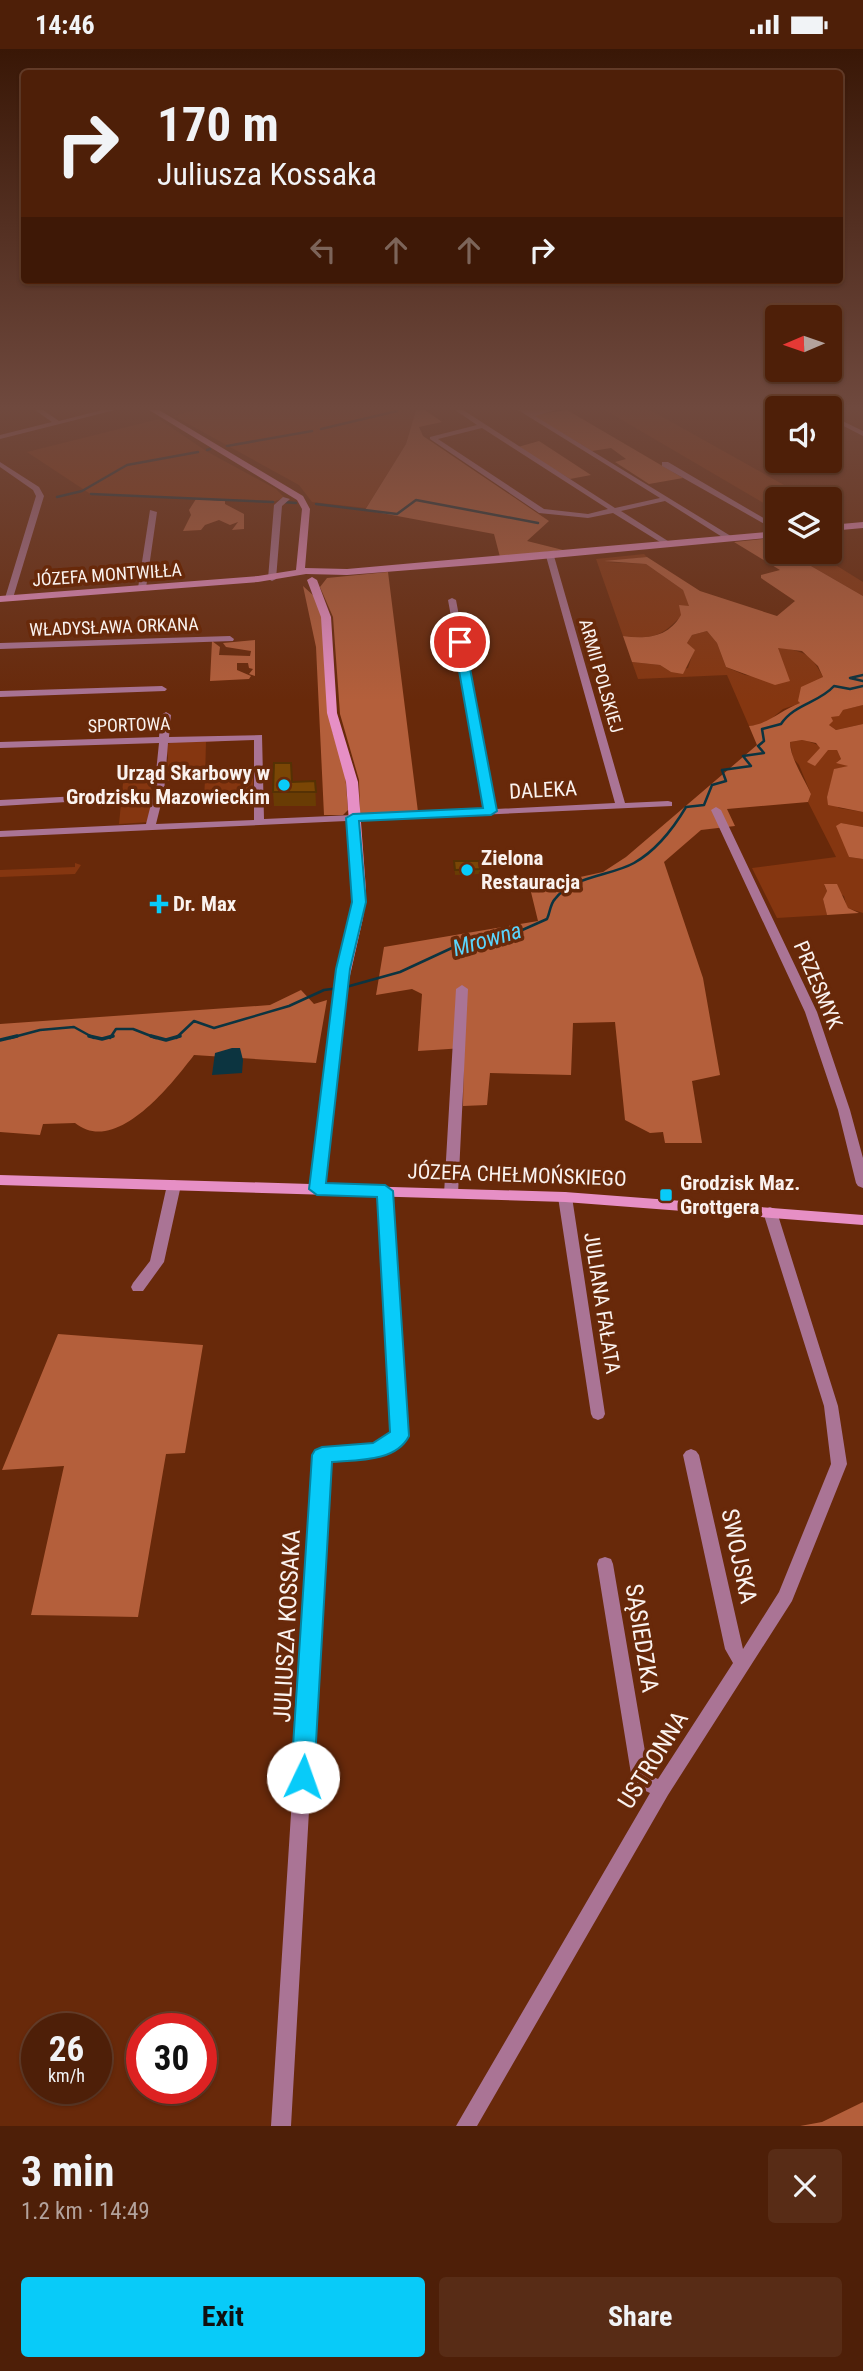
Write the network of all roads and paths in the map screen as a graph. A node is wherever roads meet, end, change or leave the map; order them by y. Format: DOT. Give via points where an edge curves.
graph roads {
  1 [pos="37,507"];
  2 [pos="278,507"];
  3 [pos="305,507"];
  4 [pos="536,507"];
  5 [pos="611,507"];
  6 [pos="630,507"];
  7 [pos="679,507"];
  8 [pos="736,507"];
  9 [pos="616,510"];
  10 [pos="153,512"];
  11 [pos="765,524"];
  12 [pos="863,525"];
  13 [pos="842,527"];
  14 [pos="765,533"];
  15 [pos="730,538"];
  16 [pos="668,545"];
  17 [pos="550,556"];
  18 [pos="306,576"];
  19 [pos="272,578"];
  20 [pos="142,588"];
  21 [pos="5,598"];
  22 [pos="452,600"];
  23 [pos="230,639"];
  24 [pos="0,646"];
  25 [pos="162,689"];
  26 [pos="0,694"];
  27 [pos="166,715"];
  28 [pos="259,737"];
  29 [pos="164,740"];
  30 [pos="0,745"];
  31 [pos="80,799"];
  32 [pos="0,803"];
  33 [pos="668,804"];
  34 [pos="621,806"];
  35 [pos="716,810"];
  36 [pos="491,811"];
  37 [pos="353,818"];
  38 [pos="259,822"];
  39 [pos="150,827"];
  40 [pos="0,834"];
  41 [pos="463,989"];
  42 [pos="0,1180"];
  43 [pos="863,1183"];
  44 [pos="174,1185"];
  45 [pos="317,1189"];
  46 [pos="385,1191"];
  47 [pos="451,1193"];
  48 [pos="565,1197"];
  49 [pos="769,1212"];
  50 [pos="863,1220"];
  51 [pos="138,1287"];
  52 [pos="831,1406"];
  53 [pos="598,1414"];
  54 [pos="691,1455"];
  55 [pos="605,1565"];
  56 [pos="744,1664"];
  57 [pos="662,1789"];
  58 [pos="281,2126"];
  59 [pos="466,2126"];
  1 -- 21 [label="street"];
  2 -- 19 [label="street"];
  3 -- 18 [label="street" via="302,557"];
  4 -- 9 [label="street" via="588,516"];
  5 -- 9 [label="street"];
  6 -- 9 [label="street"];
  7 -- 15 [label="street"];
  8 -- 11 [label="street"];
  9 -- 16 [label="street"];
  10 -- 20 [label="street"];
  12 -- 13 [label="street"];
  14 -- 15 [label="street, JÓZEFA MONTWIŁŁA"];
  15 -- 16 [label="street, JÓZEFA MONTWIŁŁA"];
  16 -- 17 [label="street, JÓZEFA MONTWIŁŁA"];
  17 -- 18 [label="street, JÓZEFA MONTWIŁŁA"];
  17 -- 34 [label="street, ARMII POLSKIEJ"];
  18 -- 19 [label="street, JÓZEFA MONTWIŁŁA"];
  18 -- 37 [label="street" via="326,617 332,713 352,782"];
  19 -- 20 [label="street, JÓZEFA MONTWIŁŁA"];
  20 -- 21 [label="street, JÓZEFA MONTWIŁŁA"];
  22 -- 36 [label="street"];
  23 -- 24 [label="street, WŁADYSŁAWA ORKANA"];
  25 -- 26 [label="street"];
  27 -- 29 [label="street"];
  28 -- 29 [label="street, SPORTOWA"];
  28 -- 38 [label="street"];
  29 -- 30 [label="street, SPORTOWA"];
  29 -- 39 [label="street"];
  31 -- 32 [label="street"];
  33 -- 34 [label="street, DALEKA"];
  34 -- 36 [label="street, DALEKA"];
  35 -- 43 [label="street, PRZESMYK" via="811,1011"];
  36 -- 37 [label="street, DALEKA"];
  37 -- 38 [label="street, DALEKA"];
  37 -- 45 [label="street" via="359,902 341,987"];
  38 -- 39 [label="street, DALEKA"];
  39 -- 40 [label="street, DALEKA"];
  41 -- 47 [label="street"];
  42 -- 44 [label="street, JÓZEFA CHEŁMOŃSKIEGO"];
  44 -- 45 [label="street, JÓZEFA CHEŁMOŃSKIEGO"];
  44 -- 51 [label="street" via="157,1262"];
  45 -- 46 [label="street, JÓZEFA CHEŁMOŃSKIEGO"];
  46 -- 47 [label="street, JÓZEFA CHEŁMOŃSKIEGO"];
  46 -- 58 [label="street, JULIUSZA KOSSAKA" via="400,1436 377,1450 322,1455"];
  47 -- 48 [label="street, JÓZEFA CHEŁMOŃSKIEGO"];
  48 -- 49 [label="street, JÓZEFA CHEŁMOŃSKIEGO"];
  48 -- 53 [label="street, JULIANA FAŁATA"];
  49 -- 50 [label="street, JÓZEFA CHEŁMOŃSKIEGO"];
  49 -- 52 [label="street"];
  52 -- 56 [label="street, USTRONNA" via="839,1464 786,1595"];
  54 -- 56 [label="street, SWOJSKA" via="733,1649"];
  55 -- 57 [label="street, SĄSIEDZKA" via="641,1780"];
  56 -- 57 [label="street, USTRONNA"];
  57 -- 59 [label="street, USTRONNA"];
}
